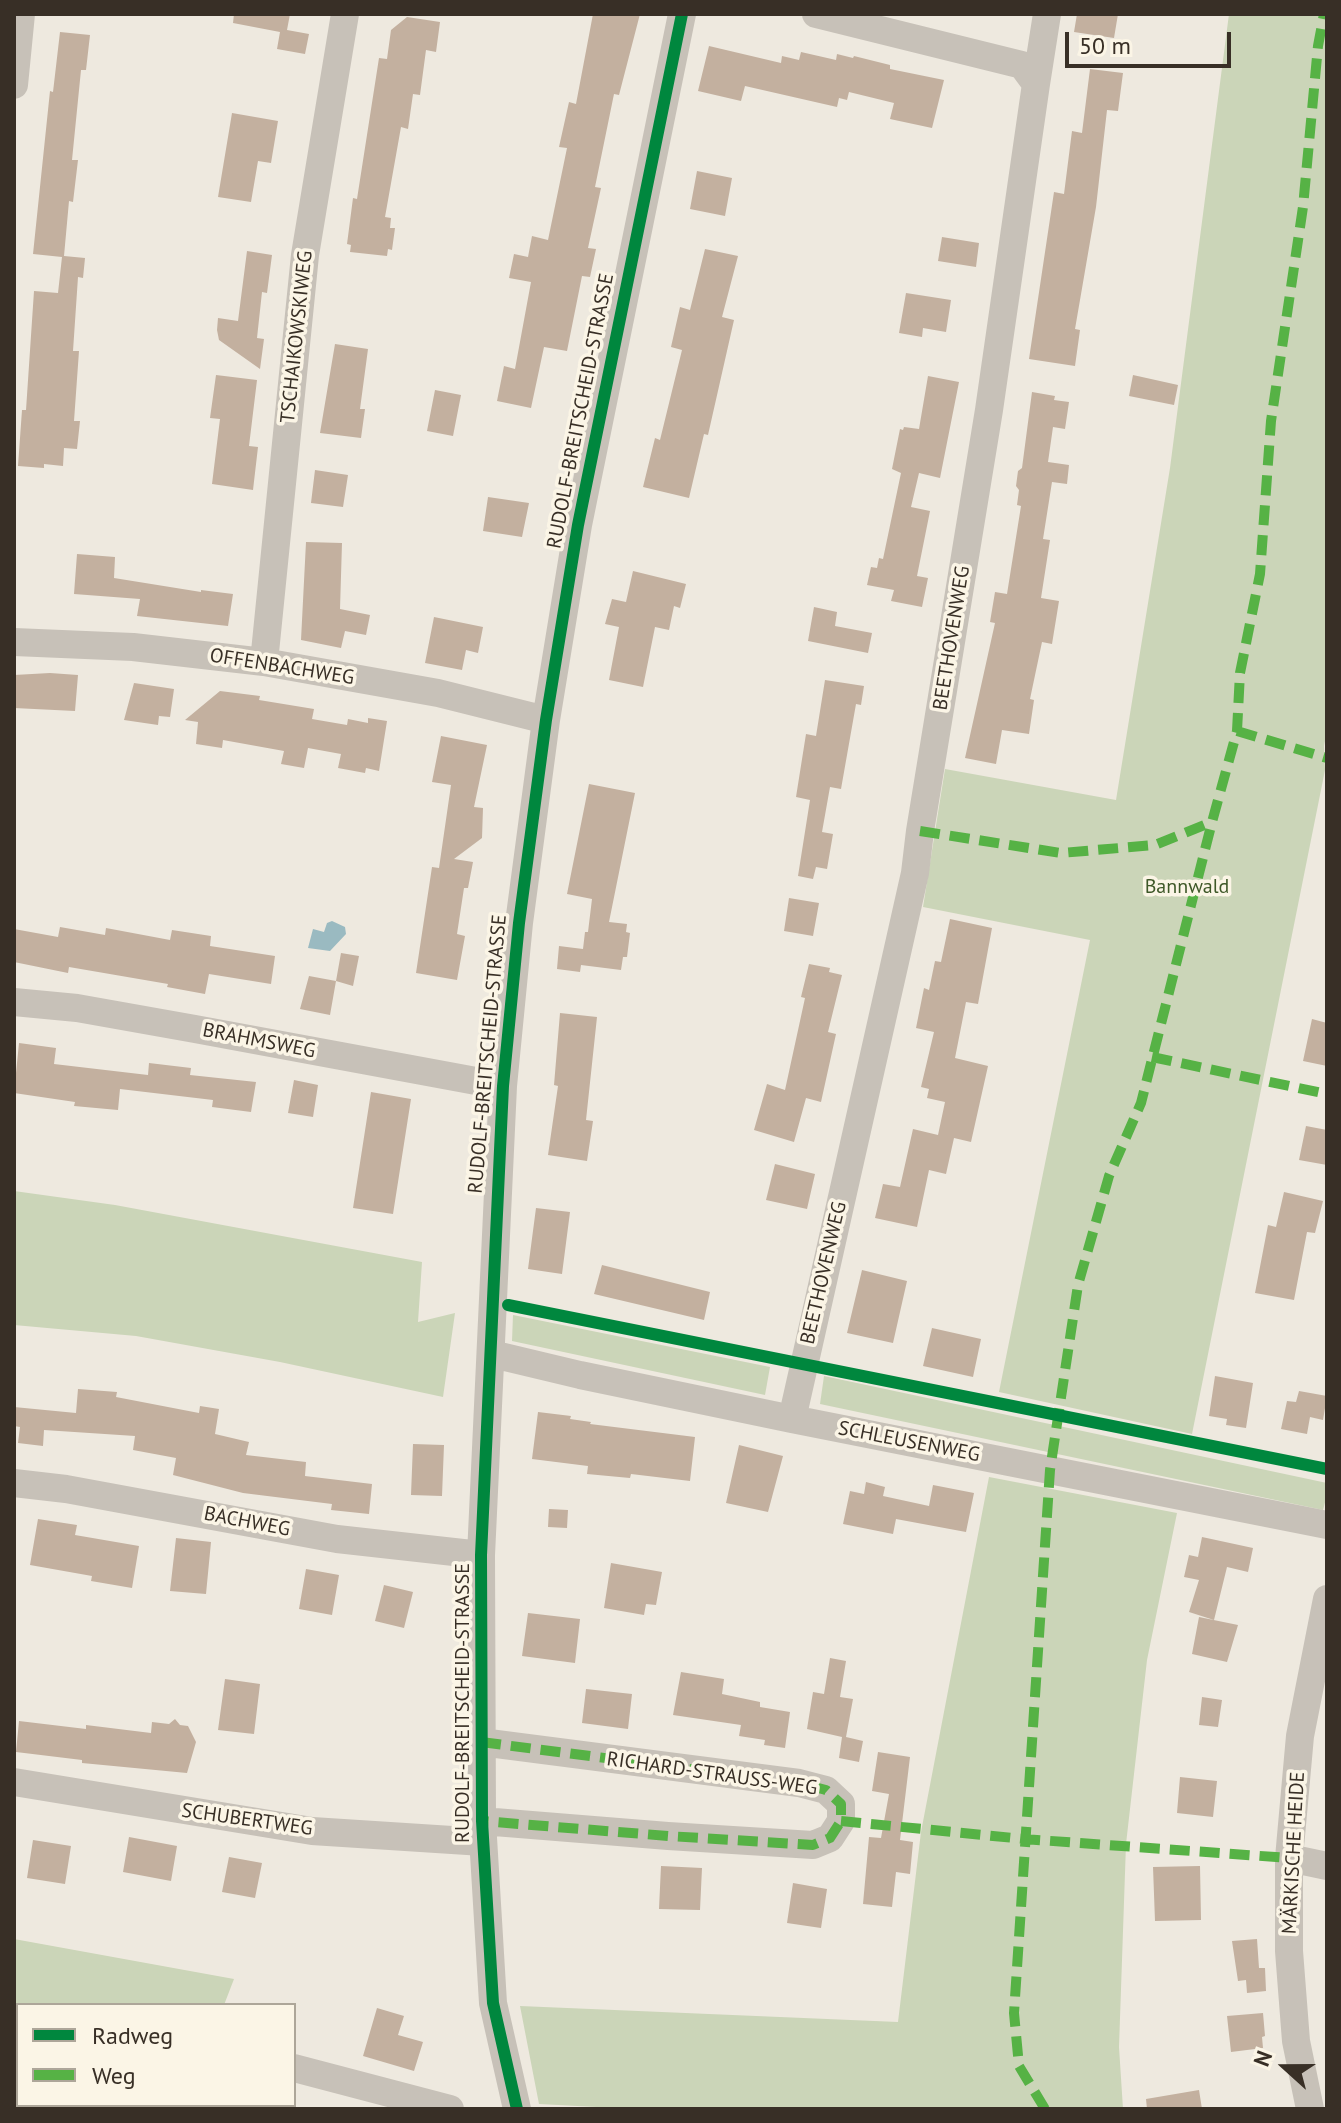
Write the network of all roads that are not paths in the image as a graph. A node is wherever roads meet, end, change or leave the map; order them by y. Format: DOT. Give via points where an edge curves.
graph roads {
  1 [pos="21,14"];
  2 [pos="345,14"];
  3 [pos="682,14"];
  4 [pos="816,14"];
  5 [pos="1047,14"];
  6 [pos="1036,84"];
  7 [pos="14,85"];
  8 [pos="14,642"];
  9 [pos="264,662"];
  10 [pos="546,720"];
  11 [pos="14,1002"];
  12 [pos="503,1086"];
  13 [pos="492,1354"];
  14 [pos="792,1419"];
  15 [pos="14,1483"];
  16 [pos="1327,1525"];
  17 [pos="481,1555"];
  18 [pos="1327,1599"];
  19 [pos="481,1742"];
  20 [pos="14,1782"];
  21 [pos="483,1831"];
  22 [pos="1289,1858"];
  23 [pos="1327,1866"];
  24 [pos="296,2069"];
  25 [pos="450,2109"];
  26 [pos="517,2109"];
  27 [pos="1310,2109"];
  1 -- 7 [label="street"];
  2 -- 9 [label="street, TSCHAIKOWSKIWEG" via="305,255"];
  3 -- 10 [label="street, RUDOLF-BREITSCHEID-STRASSE" via="578,525"];
  4 -- 6 [label="street" via="1022,65"];
  5 -- 6 [label="street, BEETHOVENWEG"];
  6 -- 14 [label="street, BEETHOVENWEG" via="915,873"];
  8 -- 9 [label="street, OFFENBACHWEG" via="133,647"];
  9 -- 10 [label="street, OFFENBACHWEG" via="438,693"];
  10 -- 12 [label="street, RUDOLF-BREITSCHEID-STRASSE"];
  11 -- 12 [label="street, BRAHMSWEG" via="122,1016"];
  12 -- 13 [label="street, RUDOLF-BREITSCHEID-STRASSE"];
  13 -- 14 [label="street, SCHLEUSENWEG"];
  13 -- 17 [label="street, RUDOLF-BREITSCHEID-STRASSE"];
  14 -- 16 [label="street, SCHLEUSENWEG"];
  15 -- 17 [label="street, BACHWEG" via="337,1539"];
  17 -- 19 [label="street, RUDOLF-BREITSCHEID-STRASSE"];
  18 -- 22 [label="street, MÄRKISCHE HEIDE" via="1300,1736"];
  19 -- 21 [label="street, RUDOLF-BREITSCHEID-STRASSE"];
  19 -- 21 [label="street, RICHARD-STRAUSS-WEG" via="799,1783 826,1790 841,1804 841,1821 830,1838 813,1845"];
  20 -- 21 [label="street, SCHUBERTWEG" via="312,1831"];
  21 -- 26 [label="street, RUDOLF-BREITSCHEID-STRASSE" via="493,2003"];
  22 -- 23 [label="street"];
  22 -- 27 [label="street, MÄRKISCHE HEIDE" via="1296,2041"];
  24 -- 25 [label="street"];
}
